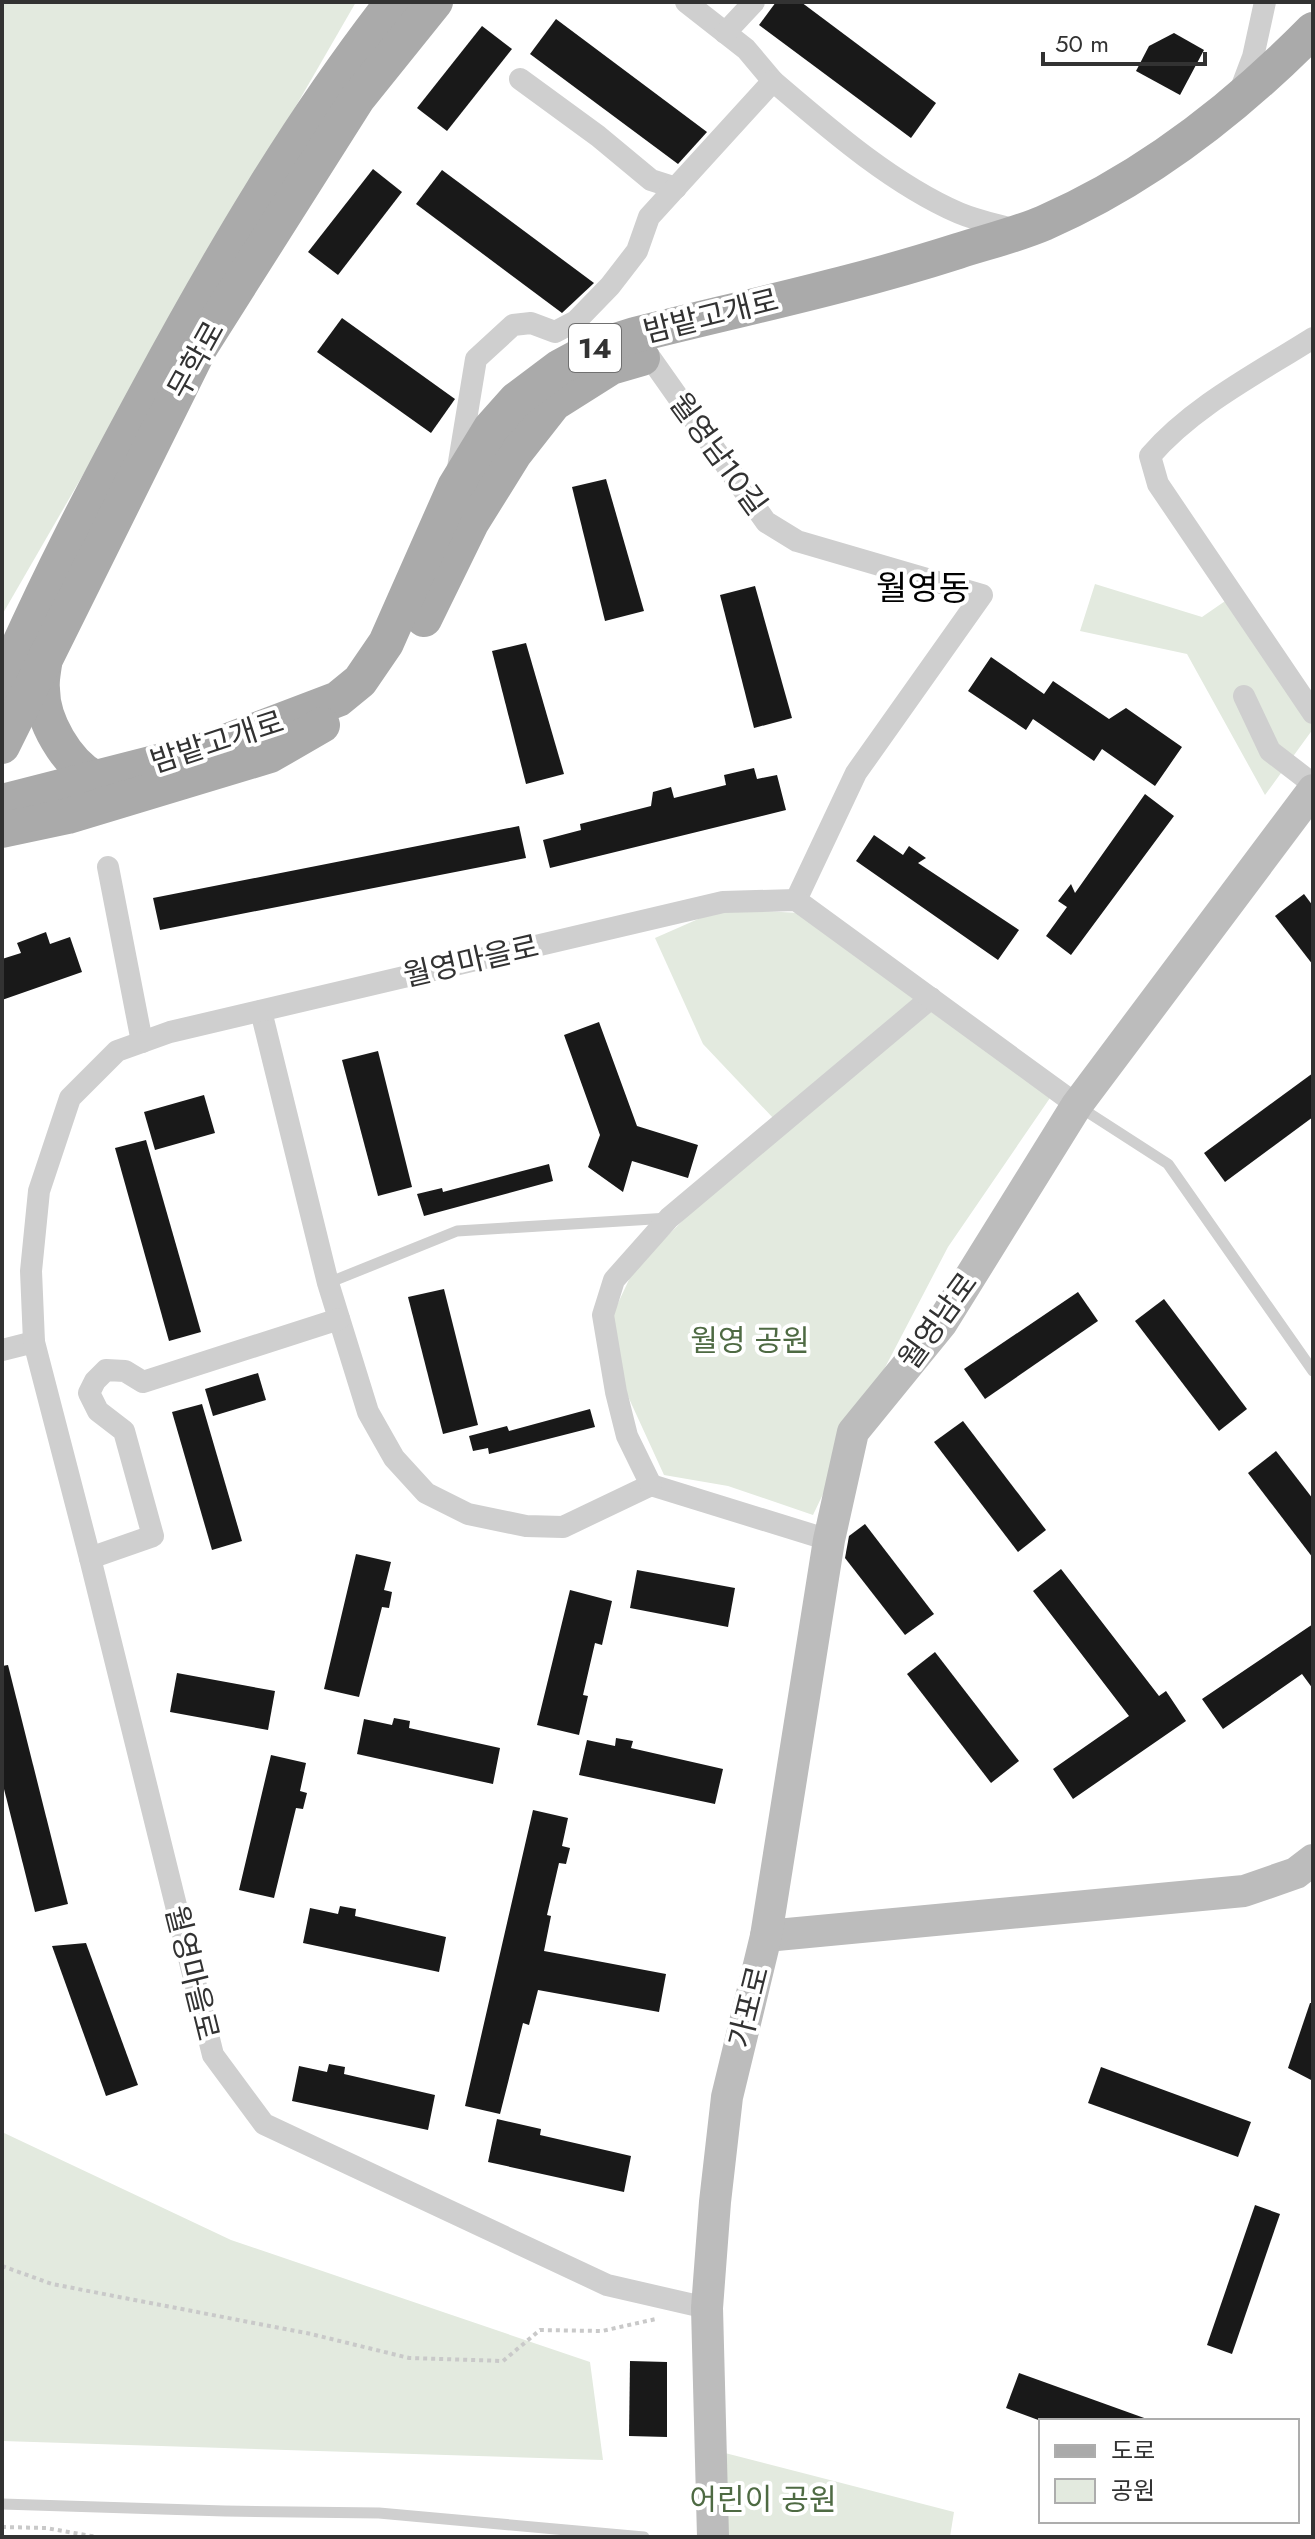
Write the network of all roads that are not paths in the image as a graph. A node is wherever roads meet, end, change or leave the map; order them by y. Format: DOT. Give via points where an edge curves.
graph roads {
  1 [pos="393,2"];
  2 [pos="435,2"];
  3 [pos="686,2"];
  4 [pos="754,2"];
  5 [pos="1265,2"];
  6 [pos="1313,30"];
  7 [pos="725,33"];
  8 [pos="1313,51"];
  9 [pos="520,79"];
  10 [pos="773,81"];
  11 [pos="1235,103"];
  12 [pos="676,188"];
  13 [pos="1020,231"];
  14 [pos="1313,338"];
  15 [pos="649,356"];
  16 [pos="455,487"];
  17 [pos="23,653"];
  18 [pos="2,684"];
  19 [pos="1244,696"];
  20 [pos="1313,713"];
  21 [pos="2,746"];
  22 [pos="94,778"];
  23 [pos="1313,787"];
  24 [pos="2,802"];
  25 [pos="2,830"];
  26 [pos="108,867"];
  27 [pos="796,900"];
  28 [pos="931,998"];
  29 [pos="261,1011"];
  30 [pos="142,1042"];
  31 [pos="1077,1105"];
  32 [pos="669,1218"];
  33 [pos="328,1283"];
  34 [pos="339,1319"];
  35 [pos="34,1342"];
  36 [pos="2,1350"];
  37 [pos="1313,1371"];
  38 [pos="651,1485"];
  39 [pos="829,1540"];
  40 [pos="90,1558"];
  41 [pos="1313,1860"];
  42 [pos="766,1936"];
  43 [pos="707,2308"];
  44 [pos="2,2504"];
  45 [pos="644,2537"];
  46 [pos="713,2537"];
  1 -- 17 [label="main road, 무학로" via="343,66 239,226 106,467"];
  2 -- 17 [label="main road, 무학로" via="357,99 200,347"];
  3 -- 7 [label="street"];
  4 -- 7 [label="street"];
  5 -- 11 [label="street" via="1253,57"];
  6 -- 11 [label="main road, 밤밭고개로 / 14"];
  7 -- 10 [label="street"];
  8 -- 15 [label="main road, 밤밭고개로 / 14" via="1250,109 1137,192 1047,238 903,291"];
  9 -- 12 [label="street" via="651,180"];
  10 -- 12 [label="street"];
  10 -- 13 [label="street" via="917,191 961,214"];
  11 -- 13 [label="main road, 밤밭고개로 / 14" via="1151,166"];
  12 -- 16 [label="street" via="649,217 637,251 576,321 555,332 531,323 513,325 476,359"];
  13 -- 16 [label="main road, 밤밭고개로 / 14" via="890,271 597,347 516,400 482,440"];
  14 -- 20 [label="street" via="1168,436 1150,456 1158,484"];
  15 -- 25 [label="main road, 밤밭고개로 / 14" via="611,367 554,403 471,523 401,666 338,716 270,755 68,816"];
  15 -- 27 [label="street, 월영남10길" via="766,522 797,541 982,595 856,773"];
  16 -- 22 [label="main road, 밤밭고개로 / 14" via="386,643 345,693 331,703 202,751"];
  17 -- 18 [label="main road, 무학로"];
  17 -- 21 [label="main road, 무학로"];
  17 -- 22 [label="main road" via="58,741 79,769"];
  19 -- 23 [label="street" via="1270,751"];
  22 -- 24 [label="main road, 밤밭고개로 / 14"];
  23 -- 31 [label="main road, 월영남로"];
  26 -- 30 [label="street"];
  27 -- 28 [label="street"];
  27 -- 29 [label="street, 월영마을로" via="723,902"];
  28 -- 31 [label="street"];
  28 -- 32 [label="street"];
  29 -- 30 [label="street, 월영마을로"];
  29 -- 33 [label="street"];
  30 -- 35 [label="street, 월영마을로" via="117,1051 70,1098 39,1191 31,1271"];
  31 -- 37 [label="lane" via="1168,1164"];
  31 -- 39 [label="main road, 월영남로" via="941,1324 853,1432"];
  32 -- 33 [label="lane" via="457,1231"];
  32 -- 38 [label="street" via="614,1280 603,1315 627,1436"];
  33 -- 34 [label="street"];
  34 -- 38 [label="street" via="368,1412 394,1458 426,1493 468,1514 526,1526 563,1527"];
  34 -- 40 [label="street" via="143,1382 125,1371 106,1370 89,1393 98,1411 124,1431 153,1536"];
  35 -- 36 [label="street"];
  35 -- 40 [label="street, 월영마을로"];
  38 -- 39 [label="street"];
  39 -- 42 [label="main road, 월영남로"];
  40 -- 43 [label="street, 월영마을로" via="213,2055 264,2124 607,2285"];
  41 -- 42 [label="main road, 가포로" via="1296,1873 1244,1891"];
  42 -- 43 [label="main road, 가포로" via="727,2097"];
  43 -- 46 [label="main road, 가포로"];
  44 -- 45 [label="lane" via="379,2513"];
}
